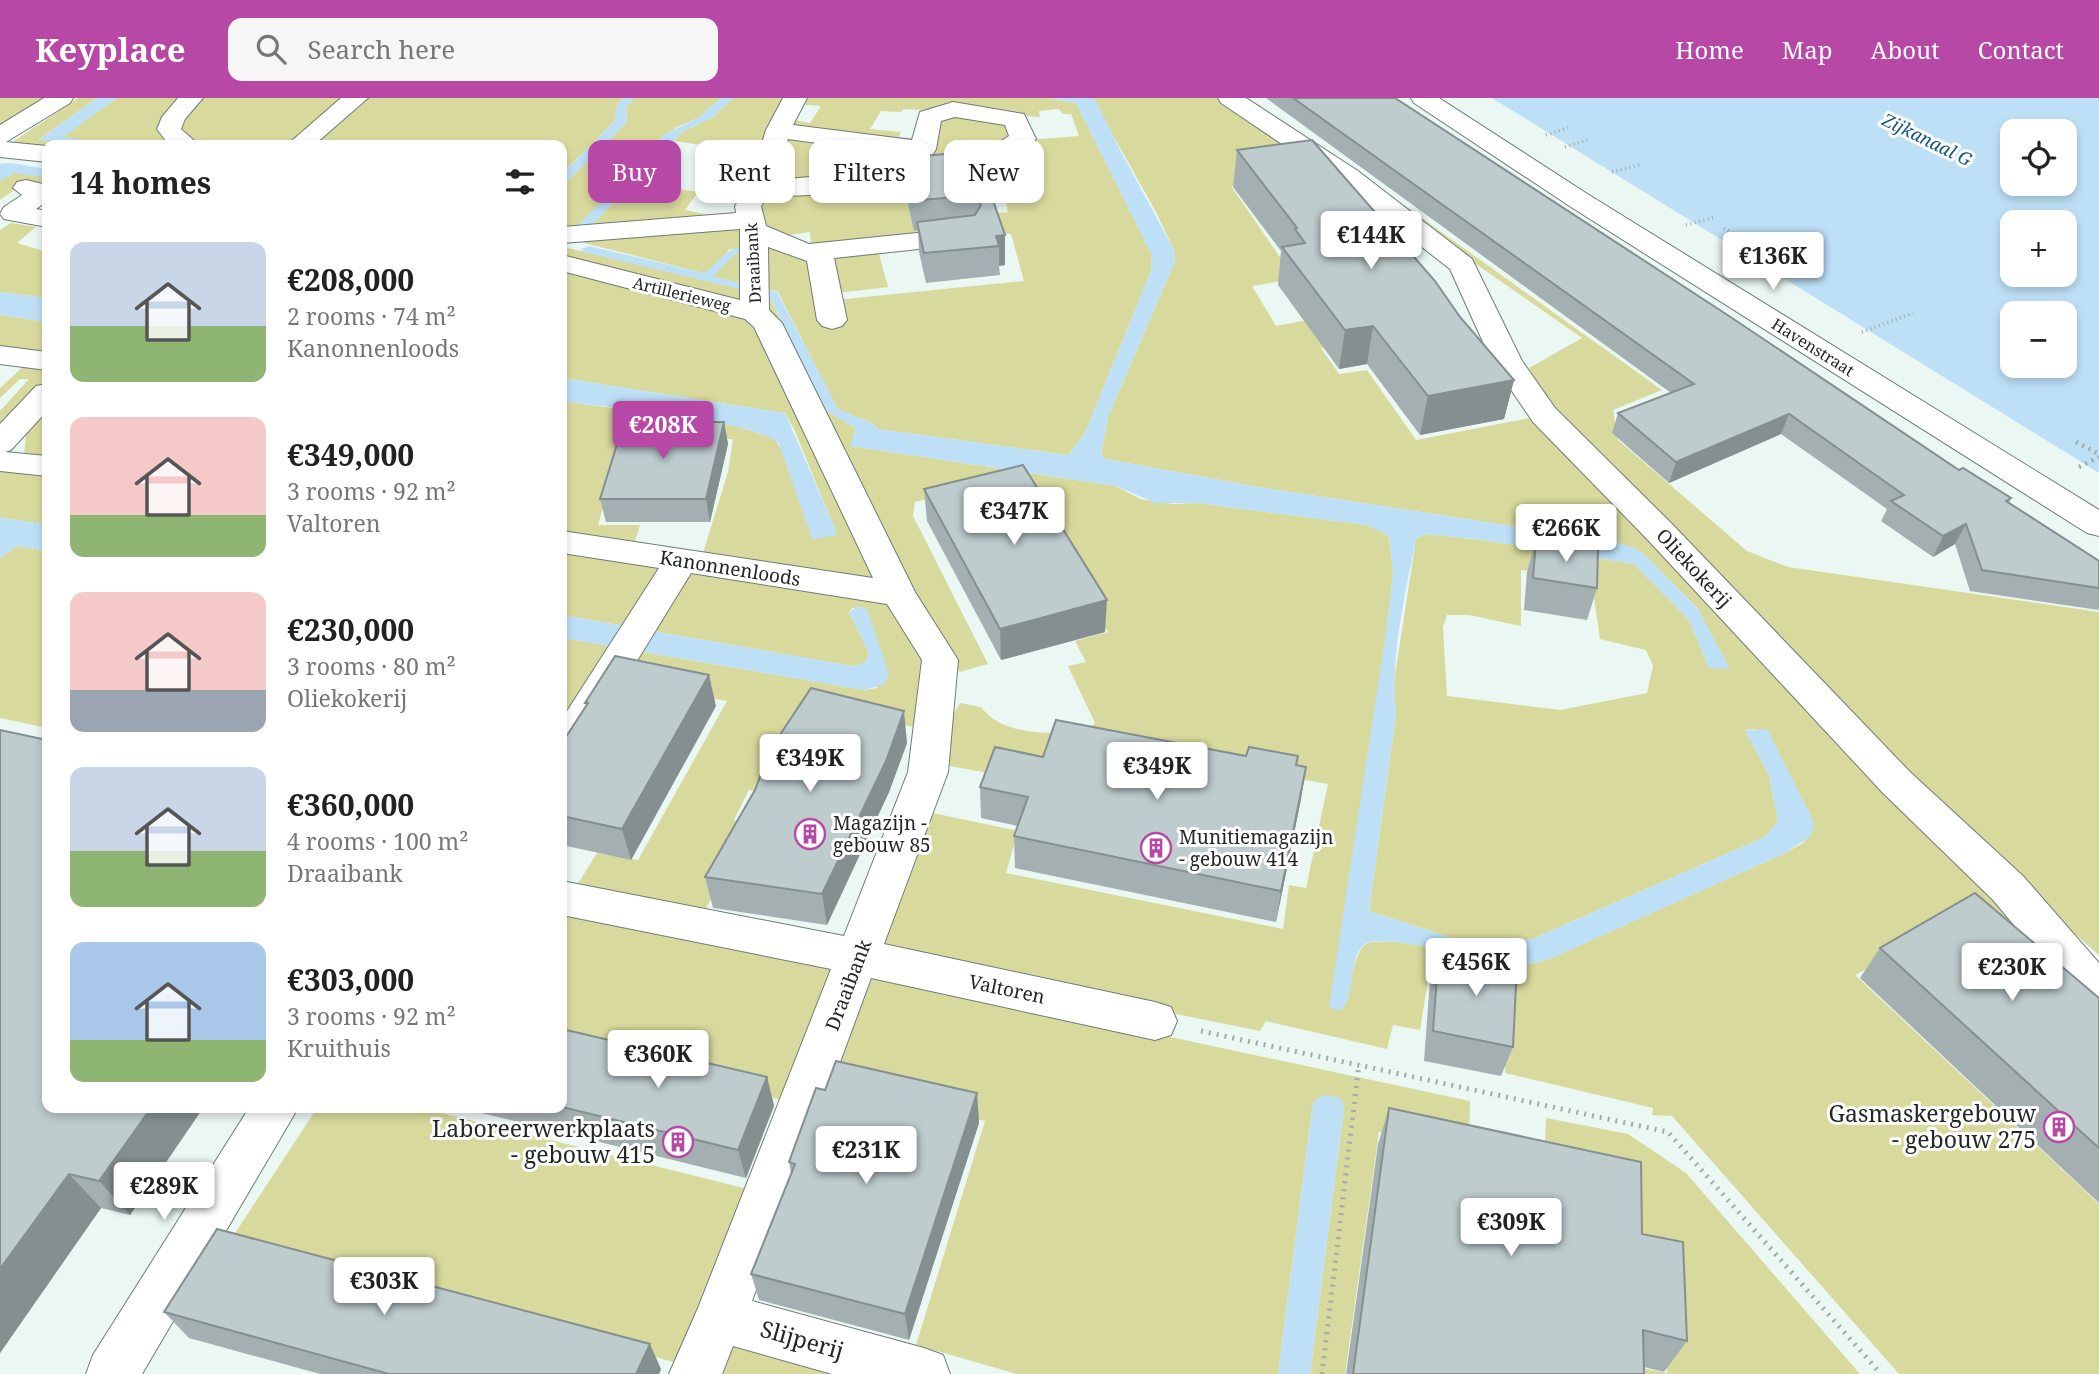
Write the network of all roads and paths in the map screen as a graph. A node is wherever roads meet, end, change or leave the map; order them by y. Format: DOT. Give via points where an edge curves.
graph roads {
  1 [pos="61,98"];
  2 [pos="191,98"];
  3 [pos="356,98"];
  4 [pos="795,98"];
  5 [pos="1230,98"];
  6 [pos="1423,98"];
  7 [pos="1569,128"];
  8 [pos="778,130"];
  9 [pos="1545,135"];
  10 [pos="0,136"];
  11 [pos="1591,139"];
  12 [pos="178,140"];
  13 [pos="305,140"];
  14 [pos="775,140"];
  15 [pos="854,140"];
  16 [pos="925,140"];
  17 [pos="1565,147"];
  18 [pos="0,149"];
  19 [pos="42,153"];
  20 [pos="1642,163"];
  21 [pos="1612,172"];
  22 [pos="930,174"];
  23 [pos="26,188"];
  24 [pos="42,192"];
  25 [pos="42,193"];
  26 [pos="750,203"];
  27 [pos="1715,217"];
  28 [pos="6,218"];
  29 [pos="42,219"];
  30 [pos="1685,225"];
  31 [pos="753,226"];
  32 [pos="1724,228"];
  33 [pos="567,235"];
  34 [pos="966,236"];
  35 [pos="820,251"];
  36 [pos="1801,251"];
  37 [pos="1775,260"];
  38 [pos="567,264"];
  39 [pos="1752,268"];
  40 [pos="755,297"];
  41 [pos="1913,313"];
  42 [pos="832,320"];
  43 [pos="1854,334"];
  44 [pos="0,355"];
  45 [pos="42,360"];
  46 [pos="42,398"];
  47 [pos="2076,442"];
  48 [pos="0,443"];
  49 [pos="2099,456"];
  50 [pos="0,461"];
  51 [pos="42,465"];
  52 [pos="2072,471"];
  53 [pos="2099,525"];
  54 [pos="567,543"];
  55 [pos="681,561"];
  56 [pos="898,594"];
  57 [pos="567,742"];
  58 [pos="567,899"];
  59 [pos="859,957"];
  60 [pos="2099,994"];
  61 [pos="1155,1021"];
  62 [pos="1359,1064"];
  63 [pos="272,1113"];
  64 [pos="720,1317"];
  65 [pos="112,1374"];
  66 [pos="695,1374"];
  67 [pos="924,1374"];
  68 [pos="1322,1374"];
  69 [pos="1881,1374"];
  1 -- 10 [label="street"];
  2 -- 12 [label="street" via="169,129"];
  3 -- 13 [label="street"];
  4 -- 8 [label="street, Draaibank"];
  5 -- 60 [label="street, Oliekokerij" via="1349,177 1462,265 1507,362 1544,415 1896,782 2008,888"];
  6 -- 53 [label="street, Havenstraat"];
  7 -- 9 [label="path"];
  8 -- 14 [label="street, Draaibank"];
  8 -- 15 [label="street"];
  11 -- 17 [label="path"];
  16 -- 22 [label="street" via="929,117 953,109 1015,119 1023,139 974,169"];
  18 -- 19 [label="street"];
  20 -- 21 [label="path"];
  23 -- 24 [label="street"];
  25 -- 28 [label="street"];
  26 -- 31 [label="street, Draaibank"];
  27 -- 30 [label="path"];
  28 -- 29 [label="street"];
  31 -- 33 [label="street"];
  31 -- 35 [label="street" via="806,253"];
  31 -- 40 [label="street, Draaibank"];
  32 -- 37 [label="path"];
  34 -- 35 [label="street"];
  35 -- 42 [label="street"];
  36 -- 37 [label="path"];
  37 -- 39 [label="path"];
  38 -- 40 [label="street, Artillerieweg"];
  40 -- 56 [label="street, Artillerieweg"];
  41 -- 43 [label="path"];
  44 -- 45 [label="street"];
  46 -- 48 [label="street"];
  47 -- 49 [label="path"];
  49 -- 52 [label="path"];
  50 -- 51 [label="street"];
  54 -- 55 [label="street, Kanonnenloods"];
  55 -- 56 [label="street, Kanonnenloods"];
  55 -- 57 [label="street"];
  56 -- 59 [label="street, Draaibank" via="940,660 928,772"];
  58 -- 59 [label="street, Valtoren"];
  59 -- 61 [label="street, Valtoren"];
  59 -- 64 [label="street, Draaibank"];
  61 -- 62 [label="path"];
  62 -- 68 [label="path"];
  62 -- 69 [label="path" via="1668,1132"];
  63 -- 65 [label="street"];
  64 -- 66 [label="street, Draaibank"];
  64 -- 67 [label="street, Slijperij"];
}
